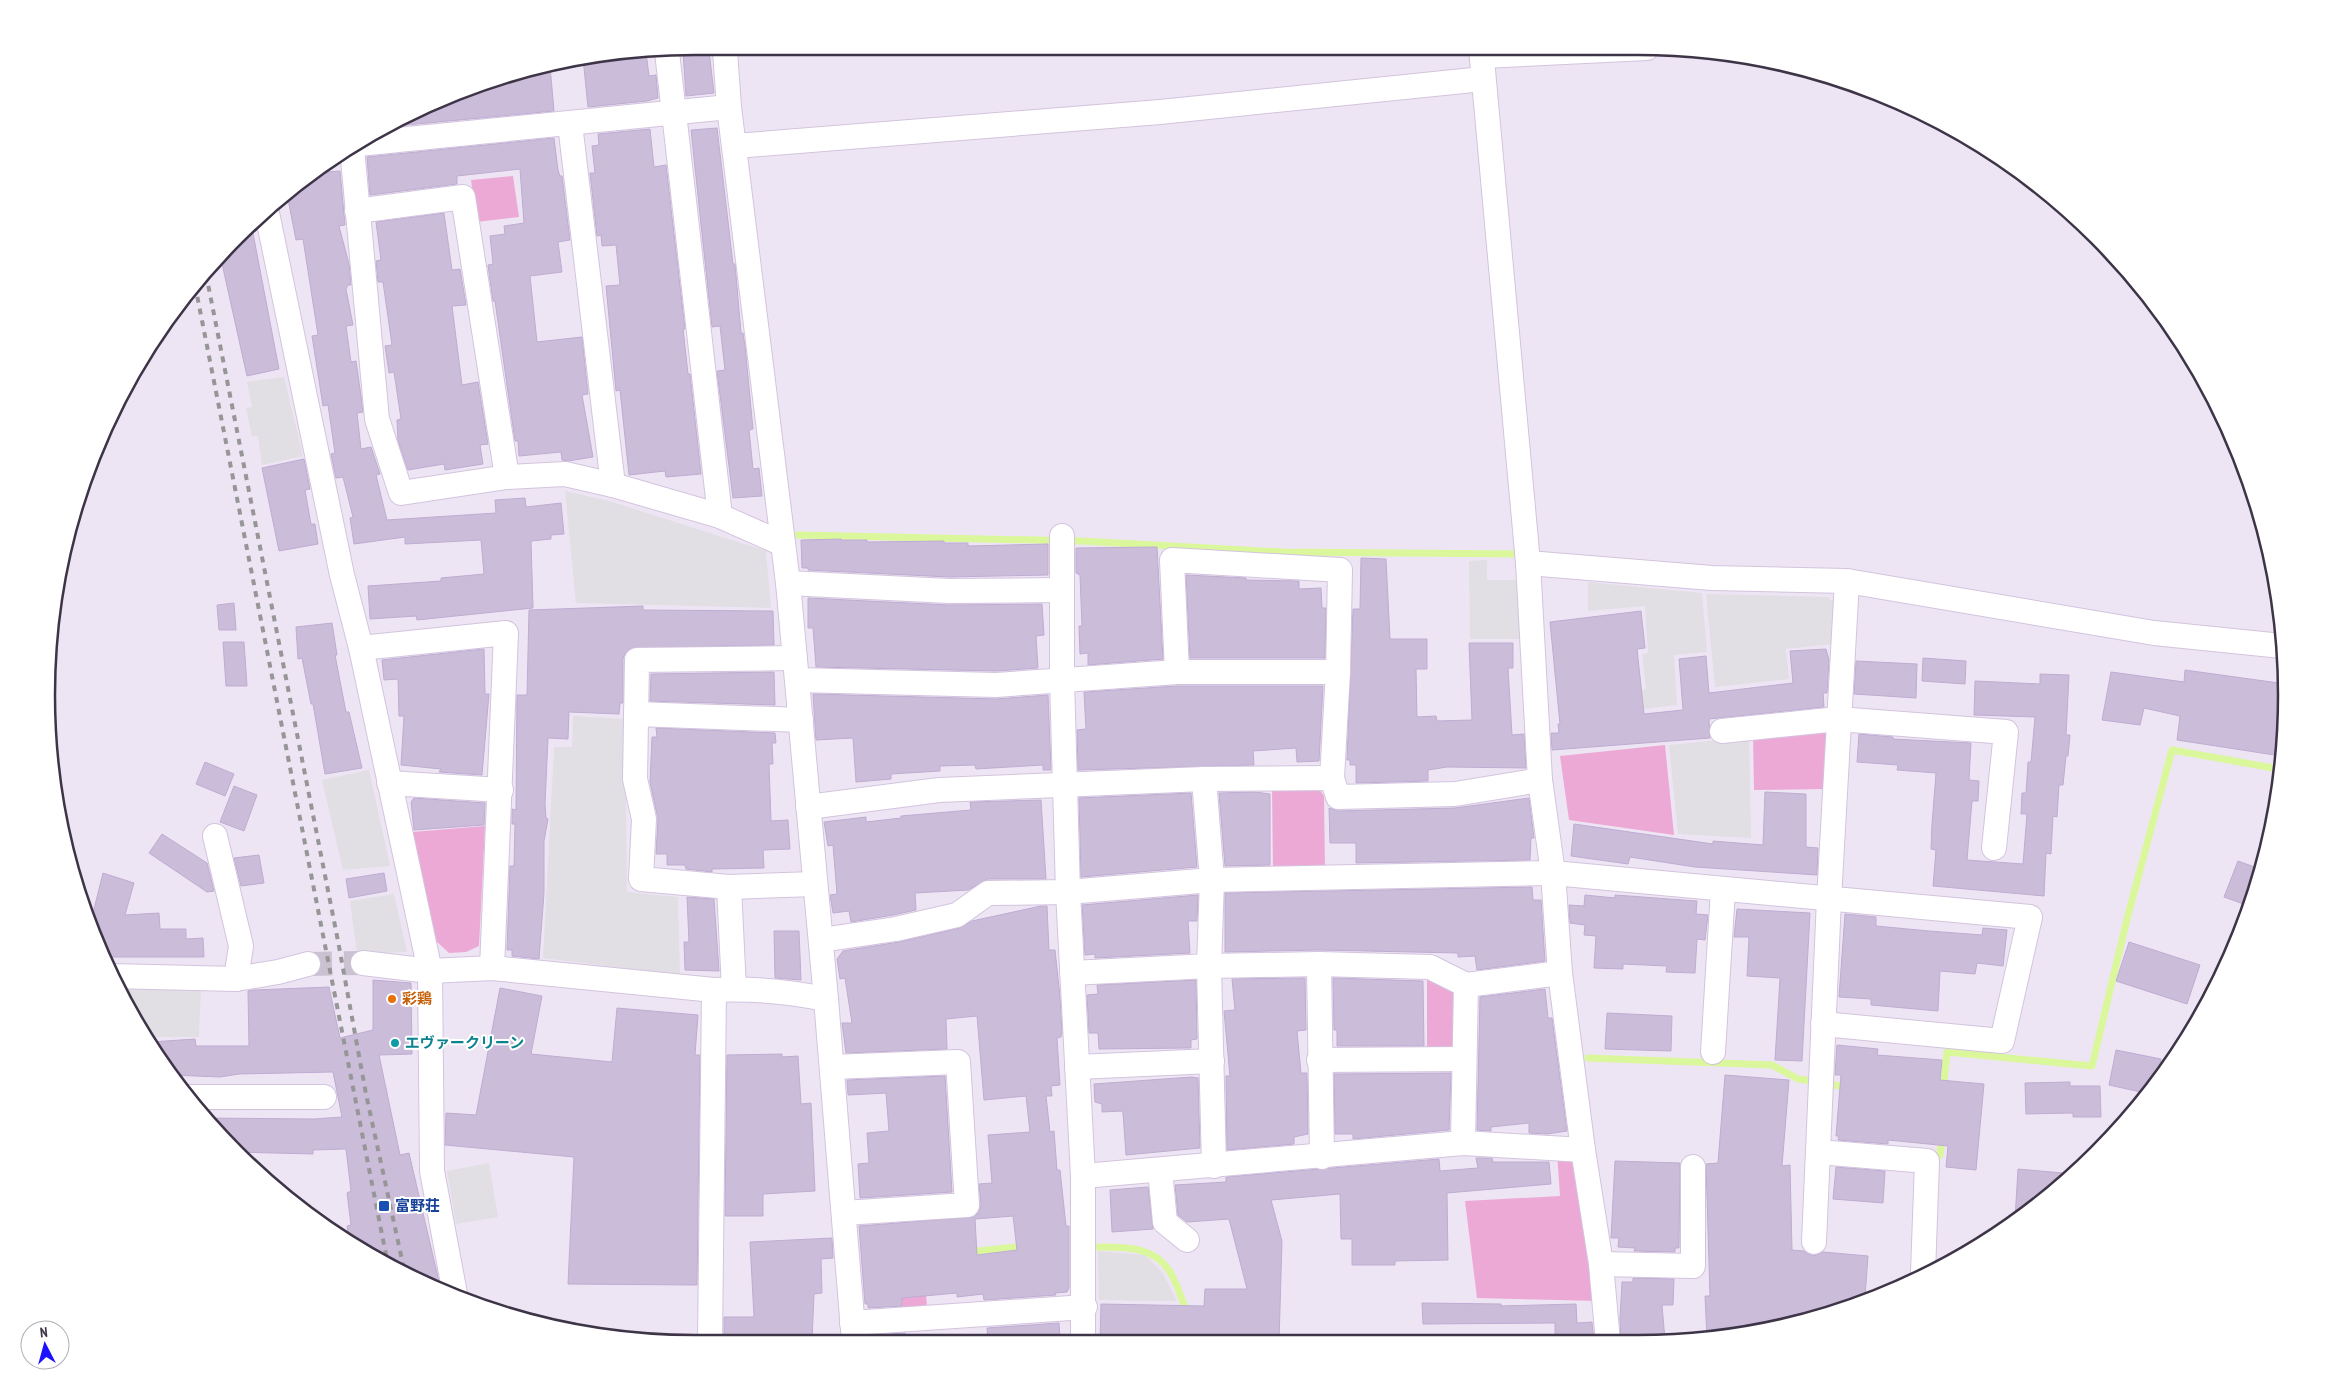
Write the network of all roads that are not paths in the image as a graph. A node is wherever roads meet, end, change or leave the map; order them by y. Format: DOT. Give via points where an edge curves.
graph roads {
  1 [pos="725,55"];
  2 [pos="1481,55"];
  3 [pos="668,56"];
  4 [pos="1482,79"];
  5 [pos="729,107"];
  6 [pos="674,112"];
  7 [pos="570,124"];
  8 [pos="372,143"];
  9 [pos="735,146"];
  10 [pos="353,155"];
  11 [pos="357,211"];
  12 [pos="268,218"];
  13 [pos="507,477"];
  14 [pos="613,485"];
  15 [pos="720,516"];
  16 [pos="1062,540"];
  17 [pos="783,544"];
  18 [pos="1528,563"];
  19 [pos="1847,581"];
  20 [pos="788,584"];
  21 [pos="1062,590"];
  22 [pos="2276,645"];
  23 [pos="361,648"];
  24 [pos="796,669"];
  25 [pos="1177,672"];
  26 [pos="1338,672"];
  27 [pos="1062,680"];
  28 [pos="636,714"];
  29 [pos="1838,719"];
  30 [pos="801,720"];
  31 [pos="1722,731"];
  32 [pos="1332,778"];
  33 [pos="1204,779"];
  34 [pos="1540,780"];
  35 [pos="389,783"];
  36 [pos="1066,786"];
  37 [pos="501,790"];
  38 [pos="808,807"];
  39 [pos="216,836"];
  40 [pos="1994,848"];
  41 [pos="1553,873"];
  42 [pos="1212,880"];
  43 [pos="804,885"];
  44 [pos="729,887"];
  45 [pos="1723,890"];
  46 [pos="1068,892"];
  47 [pos="1829,899"];
  48 [pos="821,940"];
  49 [pos="363,963"];
  50 [pos="308,964"];
  51 [pos="1319,964"];
  52 [pos="1209,966"];
  53 [pos="492,968"];
  54 [pos="430,971"];
  55 [pos="1072,973"];
  56 [pos="1560,973"];
  57 [pos="120,976"];
  58 [pos="236,979"];
  59 [pos="1466,985"];
  60 [pos="724,989"];
  61 [pos="815,997"];
  62 [pos="1823,1024"];
  63 [pos="1713,1052"];
  64 [pos="1463,1059"];
  65 [pos="1319,1060"];
  66 [pos="1212,1061"];
  67 [pos="832,1067"];
  68 [pos="1076,1067"];
  69 [pos="324,1096"];
  70 [pos="197,1097"];
  71 [pos="1463,1143"];
  72 [pos="1583,1150"];
  73 [pos="1818,1152"];
  74 [pos="1322,1157"];
  75 [pos="1214,1166"];
  76 [pos="1693,1167"];
  77 [pos="1160,1170"];
  78 [pos="1083,1176"];
  79 [pos="844,1213"];
  80 [pos="1186,1240"];
  81 [pos="1814,1242"];
  82 [pos="1601,1264"];
  83 [pos="1923,1268"];
  84 [pos="454,1287"];
  85 [pos="1085,1307"];
  86 [pos="853,1333"];
  87 [pos="710,1335"];
  88 [pos="1084,1335"];
  89 [pos="1607,1335"];
  1 -- 5 [label="street"];
  2 -- 4 [label="street"];
  3 -- 6 [label="street"];
  4 -- 9 [label="street" via="1160,112"];
  4 -- 18 [label="street"];
  5 -- 6 [label="street"];
  5 -- 9 [label="street"];
  6 -- 7 [label="street"];
  6 -- 15 [label="street"];
  7 -- 8 [label="street"];
  7 -- 14 [label="street"];
  9 -- 17 [label="street"];
  10 -- 11 [label="street"];
  11 -- 13 [label="street" via="462,197"];
  11 -- 13 [label="street" via="377,418 401,492"];
  12 -- 23 [label="street" via="340,565"];
  13 -- 14 [label="street" via="565,474"];
  14 -- 15 [label="street"];
  15 -- 17 [label="street"];
  16 -- 21 [label="street"];
  17 -- 20 [label="street"];
  18 -- 19 [label="street" via="1712,578"];
  18 -- 34 [label="street"];
  19 -- 22 [label="street" via="2154,633"];
  19 -- 29 [label="street"];
  20 -- 21 [label="street" via="950,591"];
  20 -- 24 [label="street"];
  21 -- 27 [label="street"];
  23 -- 35 [label="street"];
  23 -- 37 [label="street" via="506,633"];
  24 -- 27 [label="street" via="996,685"];
  24 -- 28 [label="street" via="637,660"];
  24 -- 30 [label="street"];
  25 -- 26 [label="street"];
  25 -- 26 [label="street" via="1172,560 1340,570"];
  25 -- 27 [label="street"];
  26 -- 32 [label="street"];
  27 -- 36 [label="street"];
  28 -- 30 [label="street"];
  28 -- 44 [label="street" via="635,779 644,819 641,879"];
  29 -- 31 [label="street"];
  29 -- 40 [label="street" via="2006,732"];
  29 -- 47 [label="street"];
  30 -- 38 [label="street"];
  32 -- 33 [label="street"];
  32 -- 34 [label="street" via="1338,797 1455,794"];
  33 -- 36 [label="street"];
  33 -- 42 [label="street"];
  34 -- 41 [label="street"];
  35 -- 37 [label="street"];
  35 -- 54 [label="street"];
  36 -- 38 [label="street" via="939,790"];
  36 -- 46 [label="street"];
  37 -- 53 [label="street"];
  38 -- 43 [label="street"];
  39 -- 58 [label="street" via="241,946"];
  41 -- 42 [label="street"];
  41 -- 45 [label="street"];
  41 -- 56 [label="street"];
  42 -- 46 [label="street"];
  42 -- 52 [label="street"];
  43 -- 44 [label="street"];
  43 -- 48 [label="street"];
  44 -- 60 [label="street"];
  45 -- 47 [label="street"];
  45 -- 63 [label="street"];
  46 -- 48 [label="street" via="988,893 957,915 896,929"];
  46 -- 55 [label="street"];
  47 -- 62 [label="street"];
  47 -- 62 [label="street" via="2030,917 2002,1041"];
  48 -- 61 [label="street"];
  49 -- 54 [label="street"];
  50 -- 58 [label="street"];
  51 -- 52 [label="street"];
  51 -- 59 [label="street" via="1430,968"];
  51 -- 65 [label="street"];
  52 -- 55 [label="street"];
  52 -- 66 [label="street"];
  53 -- 54 [label="street"];
  53 -- 60 [label="street"];
  54 -- 84 [label="street" via="432,1171"];
  55 -- 68 [label="street"];
  56 -- 59 [label="street"];
  56 -- 72 [label="street"];
  57 -- 58 [label="street"];
  59 -- 64 [label="street"];
  60 -- 61 [label="street"];
  60 -- 87 [label="street"];
  61 -- 67 [label="street"];
  62 -- 73 [label="street"];
  64 -- 65 [label="street"];
  64 -- 71 [label="street"];
  65 -- 74 [label="street"];
  66 -- 68 [label="street"];
  66 -- 75 [label="street"];
  67 -- 79 [label="street"];
  67 -- 79 [label="street" via="958,1062 967,1205"];
  68 -- 78 [label="street"];
  69 -- 70 [label="street"];
  71 -- 72 [label="street"];
  71 -- 74 [label="street"];
  72 -- 82 [label="street"];
  73 -- 81 [label="street"];
  73 -- 83 [label="street" via="1928,1161"];
  74 -- 75 [label="street"];
  75 -- 77 [label="street"];
  76 -- 82 [label="street" via="1693,1266"];
  77 -- 78 [label="street"];
  77 -- 80 [label="street" via="1165,1222"];
  78 -- 85 [label="street"];
  79 -- 86 [label="street"];
  82 -- 89 [label="street"];
  85 -- 86 [label="street"];
  85 -- 88 [label="street"];
}
